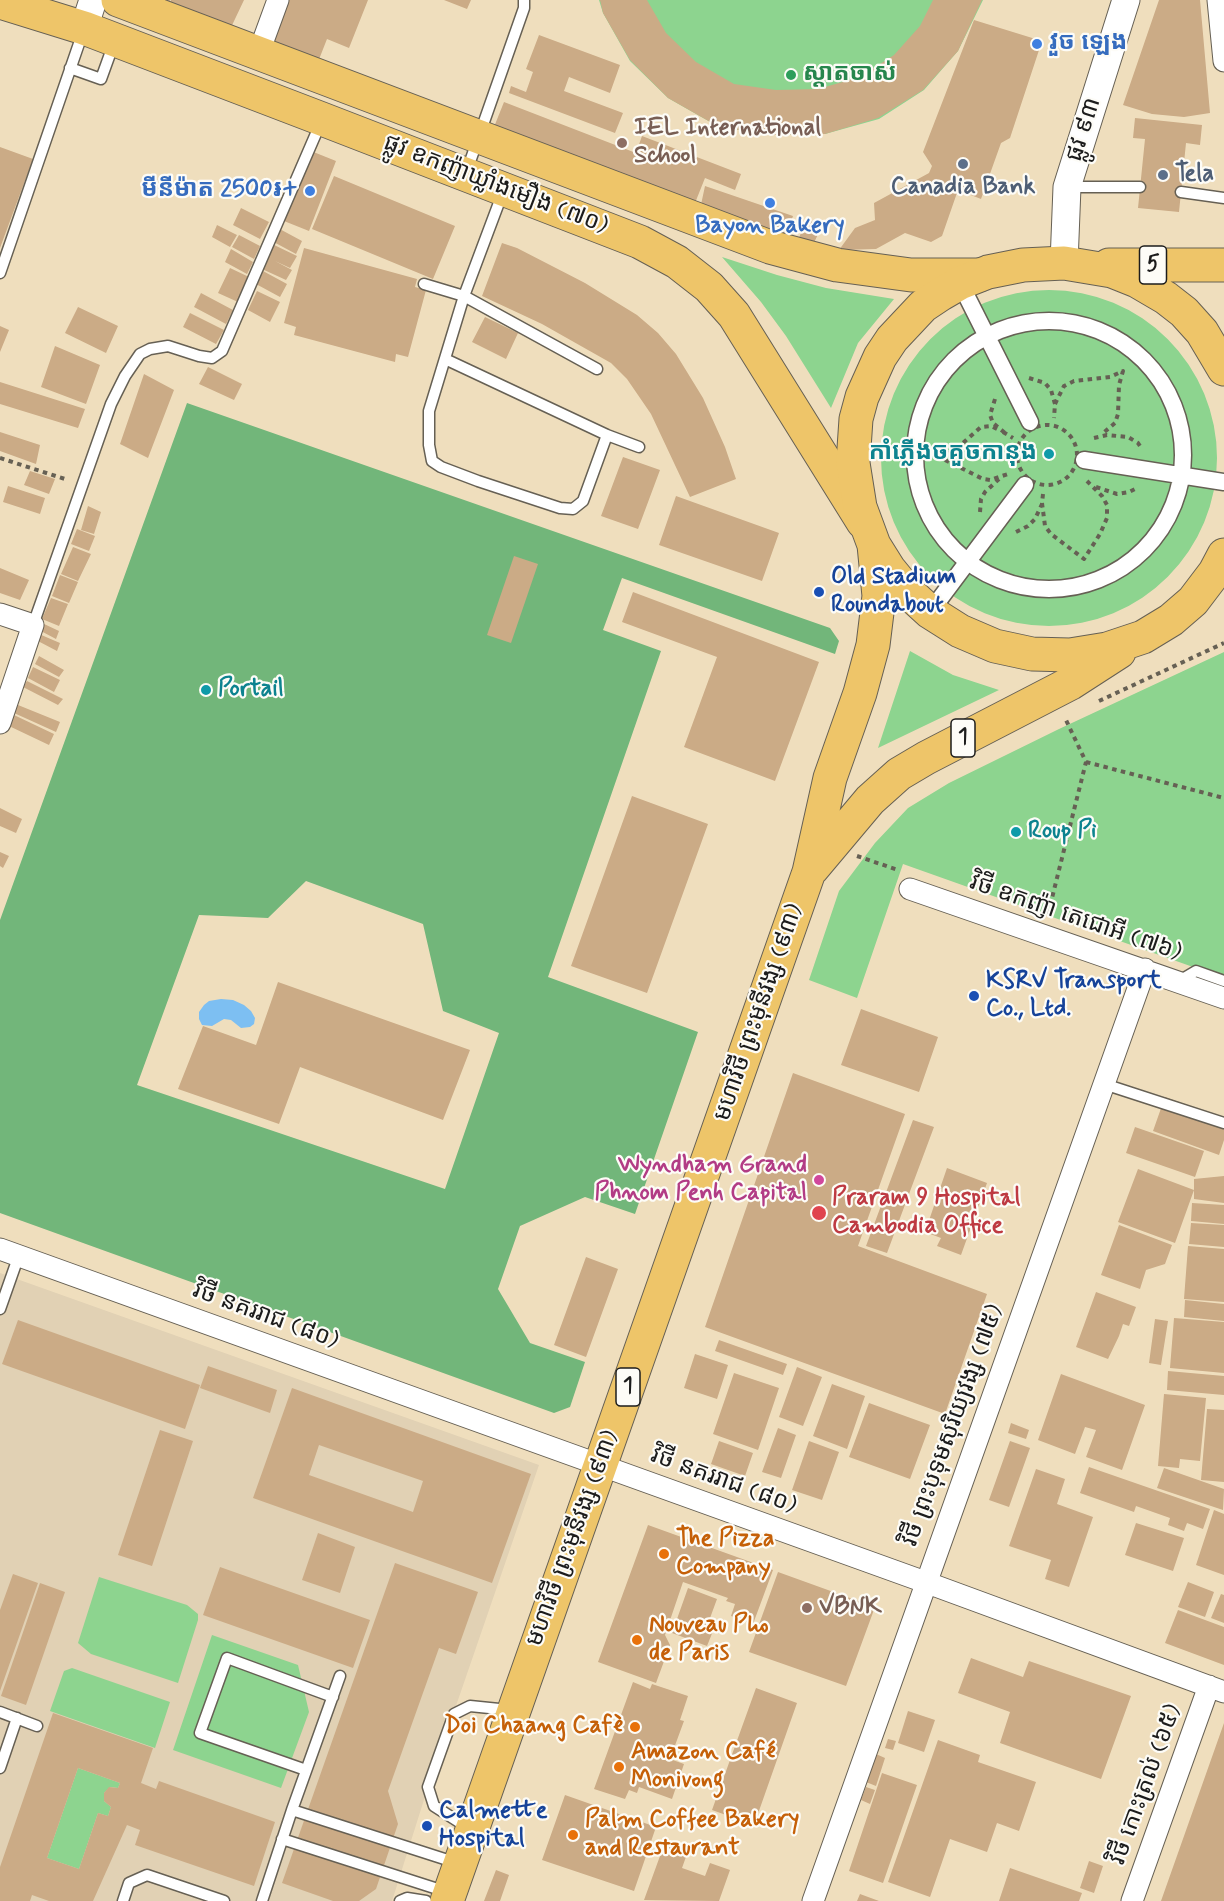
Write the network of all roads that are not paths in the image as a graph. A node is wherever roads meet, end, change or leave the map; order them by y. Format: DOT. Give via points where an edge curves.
graph roads {
  1 [pos="118,0"];
  2 [pos="278,0"];
  3 [pos="524,0"];
  4 [pos="1126,0"];
  5 [pos="1218,0"];
  6 [pos="0,2"];
  7 [pos="89,14"];
  8 [pos="115,40"];
  9 [pos="259,52"];
  10 [pos="1224,61"];
  11 [pos="70,68"];
  12 [pos="322,119"];
  13 [pos="479,137"];
  14 [pos="518,152"];
  15 [pos="466,174"];
  16 [pos="1140,187"];
  17 [pos="1067,188"];
  18 [pos="504,189"];
  19 [pos="1181,192"];
  20 [pos="1224,198"];
  21 [pos="1073,264"];
  22 [pos="1224,265"];
  23 [pos="0,273"];
  24 [pos="970,279"];
  25 [pos="424,284"];
  26 [pos="464,296"];
  27 [pos="1184,312"];
  28 [pos="987,335"];
  29 [pos="1224,340"];
  30 [pos="445,359"];
  31 [pos="597,369"];
  32 [pos="1224,369"];
  33 [pos="1030,422"];
  34 [pos="607,435"];
  35 [pos="639,447"];
  36 [pos="1084,460"];
  37 [pos="1182,476"];
  38 [pos="1224,482"];
  39 [pos="1025,485"];
  40 [pos="871,537"];
  41 [pos="967,562"];
  42 [pos="1221,567"];
  43 [pos="930,612"];
  44 [pos="0,614"];
  45 [pos="33,625"];
  46 [pos="1143,637"];
  47 [pos="0,723"];
  48 [pos="809,872"];
  49 [pos="908,881"];
  50 [pos="1145,969"];
  51 [pos="1179,981"];
  52 [pos="1224,981"];
  53 [pos="1224,998"];
  54 [pos="1104,1084"];
  55 [pos="1224,1123"];
  56 [pos="9,1252"];
  57 [pos="0,1309"];
  58 [pos="601,1465"];
  59 [pos="926,1582"];
  60 [pos="340,1677"];
  61 [pos="1217,1689"];
  62 [pos="333,1697"];
  63 [pos="513,1711"];
  64 [pos="0,1712"];
  65 [pos="17,1719"];
  66 [pos="37,1726"];
  67 [pos="0,1768"];
  68 [pos="306,1770"];
  69 [pos="292,1810"];
  70 [pos="472,1831"];
  71 [pos="282,1839"];
  72 [pos="447,1893"];
  73 [pos="220,1900"];
  74 [pos="123,1901"];
  75 [pos="262,1901"];
  76 [pos="400,1901"];
  77 [pos="813,1901"];
  78 [pos="1132,1901"];
  1 -- 9 [label="main road, ផ្លូវ ឧកញ៉ាឃ្លាំងមឿង (៧០)"];
  2 -- 9 [label="street"];
  3 -- 13 [label="lane"];
  4 -- 17 [label="street, ផ្លូវ ៩៣"];
  5 -- 10 [label="street"];
  6 -- 7 [label="main road, ផ្លូវ ឧកញ៉ាឃ្លាំងមឿង (៧០)"];
  7 -- 8 [label="main road, ផ្លូវ ឧកញ៉ាឃ្លាំងមឿង (៧០)"];
  7 -- 11 [label="lane"];
  8 -- 11 [label="lane" via="101,80"];
  8 -- 12 [label="main road, ផ្លូវ ឧកញ៉ាឃ្លាំងមឿង (៧០)"];
  9 -- 13 [label="main road, ផ្លូវ ឧកញ៉ាឃ្លាំងមឿង (៧០)"];
  11 -- 23 [label="lane"];
  12 -- 15 [label="main road, ផ្លូវ ឧកញ៉ាឃ្លាំងមឿង (៧០)"];
  12 -- 45 [label="lane" via="222,351 212,358 168,346 150,349 140,354 125,376 81,485"];
  13 -- 14 [label="main road, ផ្លូវ ឧកញ៉ាឃ្លាំងមឿង (៧០)"];
  13 -- 15 [label="lane"];
  14 -- 18 [label="main road"];
  14 -- 24 [label="main road, ផ្លូវ ឧកញ៉ាឃ្លាំងមឿង (៧០)" via="770,247 837,265"];
  15 -- 18 [label="main road, ផ្លូវ ឧកញ៉ាឃ្លាំងមឿង (៧០)"];
  16 -- 17 [label="lane"];
  17 -- 21 [label="street, ផ្លូវ ៩៣"];
  18 -- 26 [label="lane"];
  18 -- 40 [label="main road, ផ្លូវ ឧកញ៉ាឃ្លាំងមឿង (៧០)" via="640,242 677,262 710,287 734,315"];
  19 -- 20 [label="lane"];
  21 -- 22 [label="main road, 5"];
  21 -- 24 [label="main road, 1" via="1023,265"];
  21 -- 27 [label="main road, 1" via="1112,271 1137,281"];
  24 -- 28 [label="street"];
  24 -- 40 [label="main road, 1" via="923,306 907,322 880,357 866,387 856,419 853,463"];
  25 -- 26 [label="lane"];
  26 -- 30 [label="lane"];
  26 -- 31 [label="lane"];
  27 -- 29 [label="main road"];
  27 -- 32 [label="main road, 1" via="1202,332"];
  28 -- 33 [label="street"];
  28 -- 37 [label="street" via="1015,324 1073,322 1127,345 1149,365 1174,406 1184,444"];
  28 -- 41 [label="street" via="963,351 926,398 917,426 914,455 918,485 928,513 944,538"];
  30 -- 34 [label="lane"];
  30 -- 34 [label="lane" via="429,411 432,461 441,467 573,509 583,501"];
  34 -- 35 [label="lane"];
  36 -- 37 [label="street"];
  37 -- 38 [label="street"];
  37 -- 41 [label="street" via="1176,501 1146,549 1099,580 1044,589 1015,584"];
  39 -- 41 [label="street"];
  40 -- 43 [label="main road, 1" via="889,569"];
  40 -- 48 [label="main road, មហាវិថី ព្រះមុនីវង្ស (៩៣) / 1" via="879,596 873,645 830,778"];
  41 -- 43 [label="street"];
  42 -- 46 [label="main road, 1" via="1179,614"];
  43 -- 46 [label="main road, 1" via="995,646 1032,654 1098,651"];
  44 -- 45 [label="street"];
  45 -- 47 [label="street"];
  46 -- 48 [label="main road, មហាវិថី ព្រះមុនីវង្ស (៩៣) / 1" via="1071,683 899,774 870,800"];
  48 -- 58 [label="main road, មហាវិថី ព្រះមុនីវង្ស (៩៣) / 1"];
  49 -- 50 [label="street, វិថី ឧកញ៉ា តេជោអី (៧៦)"];
  50 -- 51 [label="street, វិថី ឧកញ៉ា តេជោអី (៧៦)"];
  50 -- 54 [label="street, វិថី ព្រះបុទុមសុរិយ្យវង្ស (៧៥)"];
  51 -- 52 [label="lane" via="1196,971"];
  51 -- 53 [label="street, វិថី ឧកញ៉ា តេជោអី (៧៦)"];
  54 -- 55 [label="lane"];
  54 -- 59 [label="street, វិថី ព្រះបុទុមសុរិយ្យវង្ស (៧៥)"];
  56 -- 57 [label="lane"];
  56 -- 58 [label="street, វិថី នគររាជ (៨០)"];
  58 -- 59 [label="street, វិថី នគររាជ (៨០)"];
  58 -- 63 [label="main road, មហាវិថី ព្រះមុនីវង្ស (៩៣) / 1"];
  59 -- 61 [label="street, វិថី នគររាជ (៨០)"];
  59 -- 77 [label="street, វិថី ព្រះបុទុមសុរិយ្យវង្ស (៧៥)"];
  60 -- 62 [label="lane"];
  61 -- 78 [label="street, វិថី កោះត្រល់ (៦៥)"];
  62 -- 68 [label="lane"];
  62 -- 68 [label="lane" via="227,1658 200,1732"];
  63 -- 70 [label="main road, មហាវិថី ព្រះមុនីវង្ស (៩៣) / 1"];
  63 -- 70 [label="lane" via="470,1706 454,1714 428,1787 434,1806"];
  64 -- 65 [label="lane"];
  65 -- 66 [label="lane"];
  65 -- 67 [label="lane"];
  68 -- 69 [label="lane"];
  69 -- 71 [label="lane"];
  69 -- 72 [label="lane"];
  70 -- 72 [label="main road, មហាវិថី ព្រះមុនីវង្ស (៩៣) / 1"];
  71 -- 72 [label="lane"];
  71 -- 75 [label="lane"];
  72 -- 76 [label="lane"];
  73 -- 74 [label="lane" via="147,1875 129,1883"];
}
